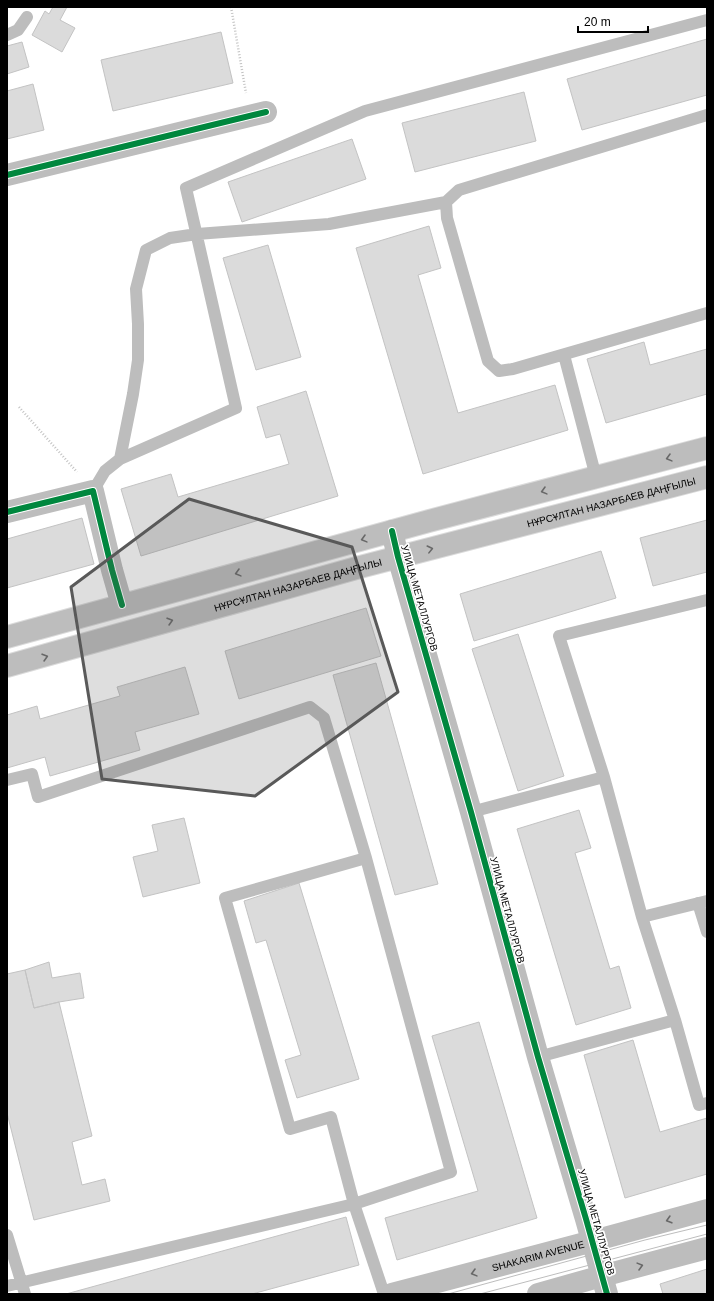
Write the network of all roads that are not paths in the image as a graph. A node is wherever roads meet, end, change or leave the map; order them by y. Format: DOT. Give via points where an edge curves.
graph roads {
  1 [pos="27,17"];
  2 [pos="707,20"];
  3 [pos="7,35"];
  4 [pos="258,114"];
  5 [pos="707,115"];
  6 [pos="7,175"];
  7 [pos="446,202"];
  8 [pos="196,234"];
  9 [pos="707,313"];
  10 [pos="564,355"];
  11 [pos="707,448"];
  12 [pos="120,460"];
  13 [pos="596,477"];
  14 [pos="707,477"];
  15 [pos="93,491"];
  16 [pos="7,512"];
  17 [pos="392,531"];
  18 [pos="398,557"];
  19 [pos="707,600"];
  20 [pos="122,605"];
  21 [pos="7,637"];
  22 [pos="7,666"];
  23 [pos="604,777"];
  24 [pos="7,780"];
  25 [pos="471,812"];
  26 [pos="366,858"];
  27 [pos="703,902"];
  28 [pos="642,917"];
  29 [pos="707,932"];
  30 [pos="675,1020"];
  31 [pos="538,1057"];
  32 [pos="707,1103"];
  33 [pos="354,1204"];
  34 [pos="707,1210"];
  35 [pos="7,1235"];
  36 [pos="593,1241"];
  37 [pos="707,1248"];
  38 [pos="22,1282"];
  39 [pos="604,1285"];
  40 [pos="7,1286"];
  41 [pos="25,1294"];
  42 [pos="384,1294"];
  43 [pos="392,1294"];
  44 [pos="538,1294"];
  1 -- 3 [label="lane" via="18,30"];
  2 -- 8 [label="lane" via="365,111 186,188"];
  4 -- 6 [label="street"];
  5 -- 7 [label="lane" via="459,190"];
  7 -- 8 [label="lane" via="329,224"];
  7 -- 10 [label="lane" via="447,218 488,361 499,372"];
  8 -- 12 [label="lane" via="170,238 146,250 136,289 138,360"];
  8 -- 12 [label="lane" via="236,408"];
  9 -- 10 [label="lane"];
  10 -- 13 [label="lane"];
  11 -- 13 [label="street, one-way"];
  12 -- 15 [label="lane" via="105,471"];
  13 -- 17 [label="street, one-way"];
  18 -- 14 [label="street, НҰРСҰЛТАН НАЗАРБАЕВ ДАҢҒЫЛЫ, one-way"];
  15 -- 16 [label="street"];
  15 -- 20 [label="street"];
  17 -- 18 [label="street, УЛИЦА МЕТАЛЛУРГОВ"];
  17 -- 20 [label="street, one-way"];
  22 -- 18 [label="street, НҰРСҰЛТАН НАЗАРБАЕВ ДАҢҒЫЛЫ, one-way"];
  18 -- 25 [label="street, УЛИЦА МЕТАЛЛУРГОВ"];
  19 -- 23 [label="lane" via="559,636"];
  20 -- 21 [label="street"];
  23 -- 25 [label="lane"];
  23 -- 28 [label="lane"];
  24 -- 26 [label="lane" via="32,774 38,797 310,706 324,718"];
  25 -- 31 [label="street, УЛИЦА МЕТАЛЛУРГОВ"];
  26 -- 33 [label="lane" via="451,1172"];
  26 -- 33 [label="lane" via="225,898 290,1129 331,1117"];
  27 -- 28 [label="lane"];
  27 -- 29 [label="lane"];
  28 -- 30 [label="lane"];
  30 -- 31 [label="lane"];
  30 -- 32 [label="lane" via="699,1105"];
  31 -- 36 [label="street, УЛИЦА МЕТАЛЛУРГОВ"];
  33 -- 38 [label="lane"];
  33 -- 42 [label="lane"];
  34 -- 36 [label="street, SHAKARIM AVENUE, one-way"];
  35 -- 38 [label="lane"];
  36 -- 39 [label="street, УЛИЦА МЕТАЛЛУРГОВ"];
  36 -- 43 [label="street, SHAKARIM AVENUE, one-way"];
  39 -- 37 [label="street, one-way"];
  38 -- 40 [label="lane"];
  38 -- 41 [label="lane"];
  39 -- 44 [label="street"];
}
